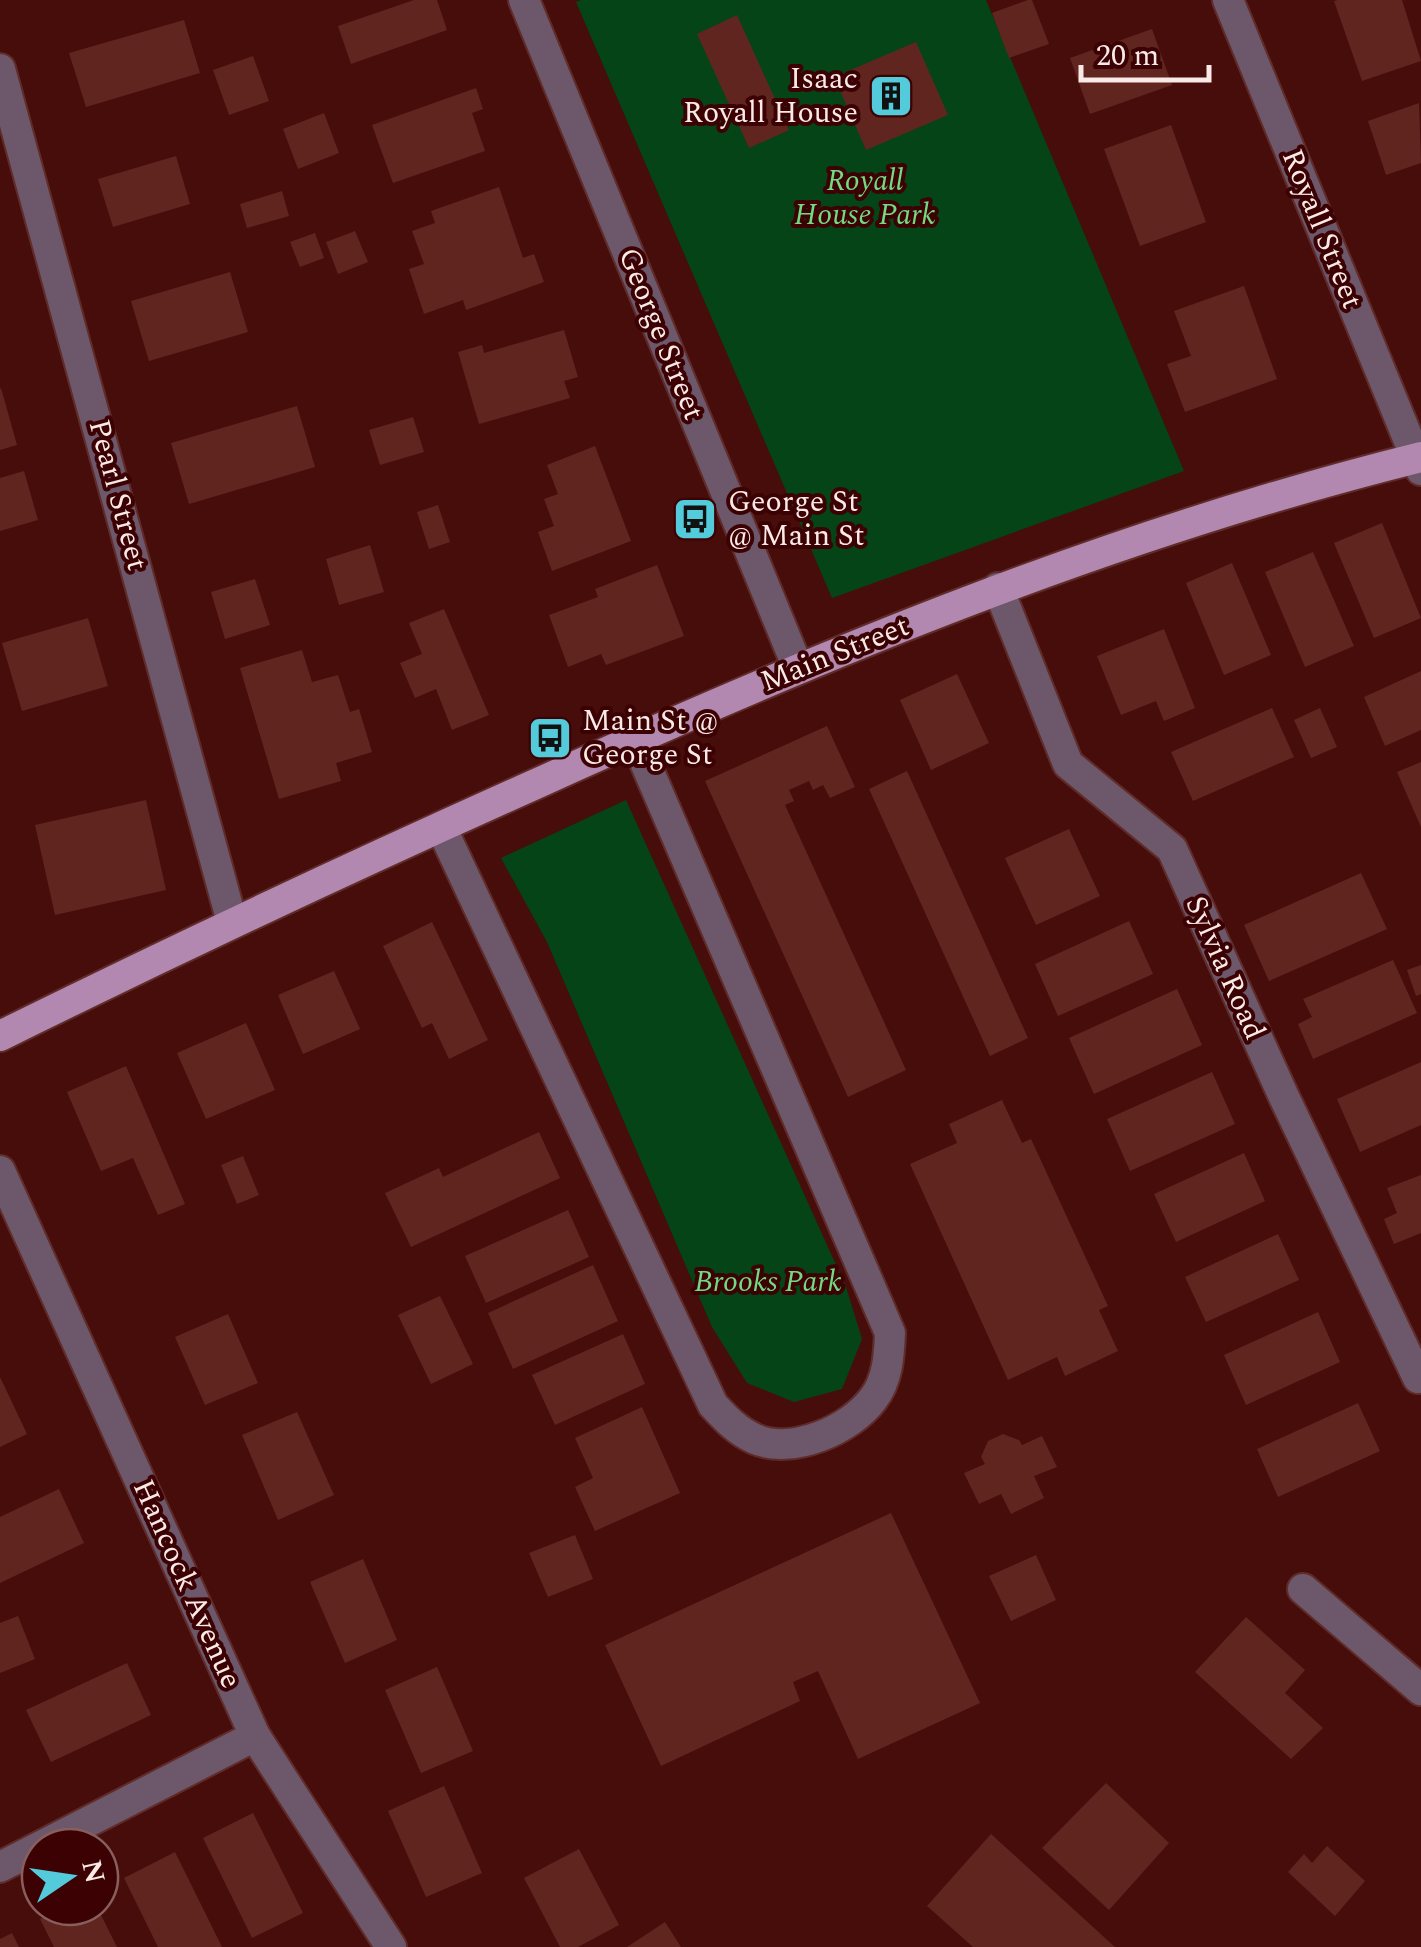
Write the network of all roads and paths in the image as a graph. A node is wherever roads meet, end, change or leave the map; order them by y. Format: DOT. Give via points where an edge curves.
graph roads {
  1 [pos="524,0"];
  2 [pos="1228,0"];
  3 [pos="0,69"];
  4 [pos="1419,462"];
  5 [pos="998,588"];
  6 [pos="798,668"];
  7 [pos="634,739"];
  8 [pos="442,827"];
  9 [pos="232,922"];
  10 [pos="0,1036"];
  11 [pos="0,1171"];
  12 [pos="1418,1378"];
  13 [pos="1303,1589"];
  14 [pos="1421,1690"];
  15 [pos="255,1736"];
  16 [pos="0,1867"];
  17 [pos="391,1947"];
  1 -- 6 [label="street, George Street"];
  2 -- 4 [label="street, Royall Street"];
  3 -- 9 [label="street, Pearl Street"];
  4 -- 5 [label="main road, Main Street" via="1201,520"];
  5 -- 6 [label="main road, Main Street"];
  5 -- 12 [label="street, Sylvia Road" via="1068,764 1172,849"];
  6 -- 7 [label="main road, Main Street"];
  7 -- 8 [label="main road, Main Street"];
  7 -- 8 [label="street" via="890,1332 888,1368 875,1397 831,1431 784,1443 760,1441 737,1430 713,1405"];
  8 -- 9 [label="main road, Main Street"];
  9 -- 10 [label="main road, Main Street"];
  11 -- 15 [label="street, Hancock Avenue"];
  13 -- 14 [label="street"];
  15 -- 16 [label="street"];
  15 -- 17 [label="street, Hancock Avenue"];
}
